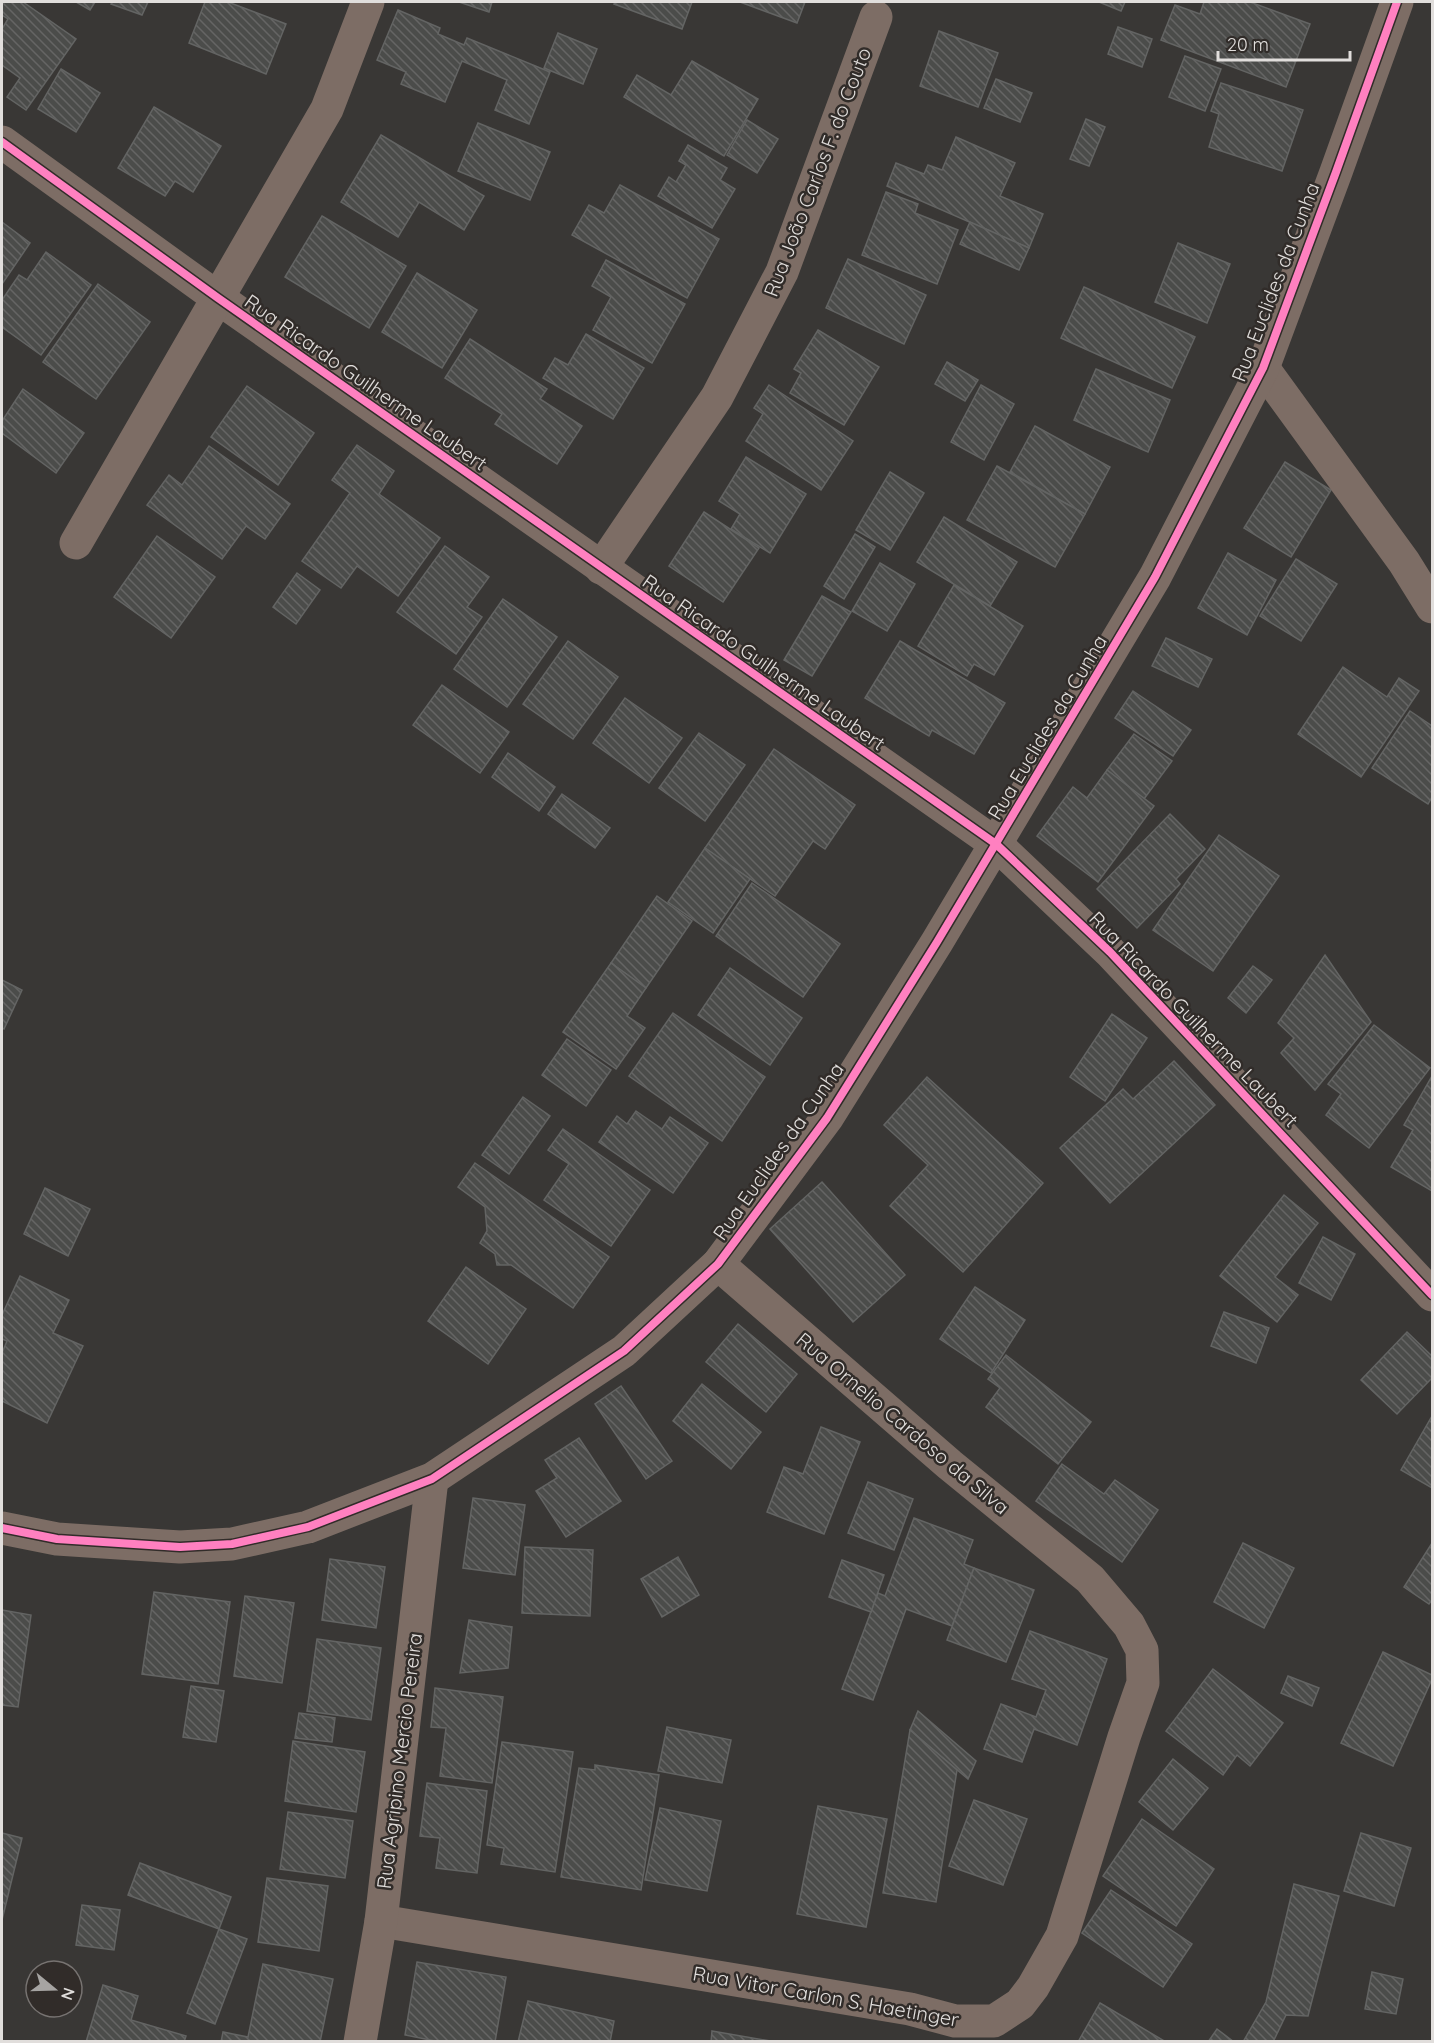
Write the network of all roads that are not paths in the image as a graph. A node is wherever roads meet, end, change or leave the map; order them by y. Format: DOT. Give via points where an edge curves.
graph roads {
  1 [pos="368,2"];
  2 [pos="1397,2"];
  3 [pos="876,17"];
  4 [pos="2,142"];
  5 [pos="218,298"];
  6 [pos="1263,368"];
  7 [pos="76,543"];
  8 [pos="601,568"];
  9 [pos="1432,607"];
  10 [pos="996,844"];
  11 [pos="718,1264"];
  12 [pos="1432,1295"];
  13 [pos="432,1479"];
  14 [pos="2,1528"];
  15 [pos="1090,1579"];
  16 [pos="381,1921"];
  17 [pos="360,2042"];
  1 -- 5 [label="street" via="327,110"];
  2 -- 6 [label="street, Rua Euclides da Cunha"];
  3 -- 8 [label="street, Rua João Carlos F. do Couto" via="782,272 717,397"];
  4 -- 5 [label="street, Rua Ricardo Guilherme Laubert"];
  5 -- 7 [label="street"];
  5 -- 8 [label="street, Rua Ricardo Guilherme Laubert"];
  6 -- 9 [label="street" via="1404,562"];
  6 -- 10 [label="street, Rua Euclides da Cunha" via="1155,577"];
  8 -- 10 [label="street, Rua Ricardo Guilherme Laubert"];
  10 -- 11 [label="street, Rua Euclides da Cunha" via="827,1118"];
  10 -- 12 [label="street, Rua Ricardo Guilherme Laubert" via="1110,952"];
  11 -- 13 [label="street, Rua Euclides da Cunha" via="624,1351"];
  11 -- 15 [label="street, Rua Ornelio Cardoso da Silva" via="950,1465"];
  13 -- 14 [label="street, Rua Euclides da Cunha" via="308,1527 232,1544 180,1547 57,1539"];
  13 -- 16 [label="street, Rua Agripino Mercio Pereira"];
  15 -- 16 [label="street, Rua Vitor Carlon S. Haetinger" via="1129,1625 1142,1650 1143,1683 1062,1936 1020,2004 994,2021 955,2021 910,2008"];
  16 -- 17 [label="street, Rua Agripino Mercio Pereira"];
}
